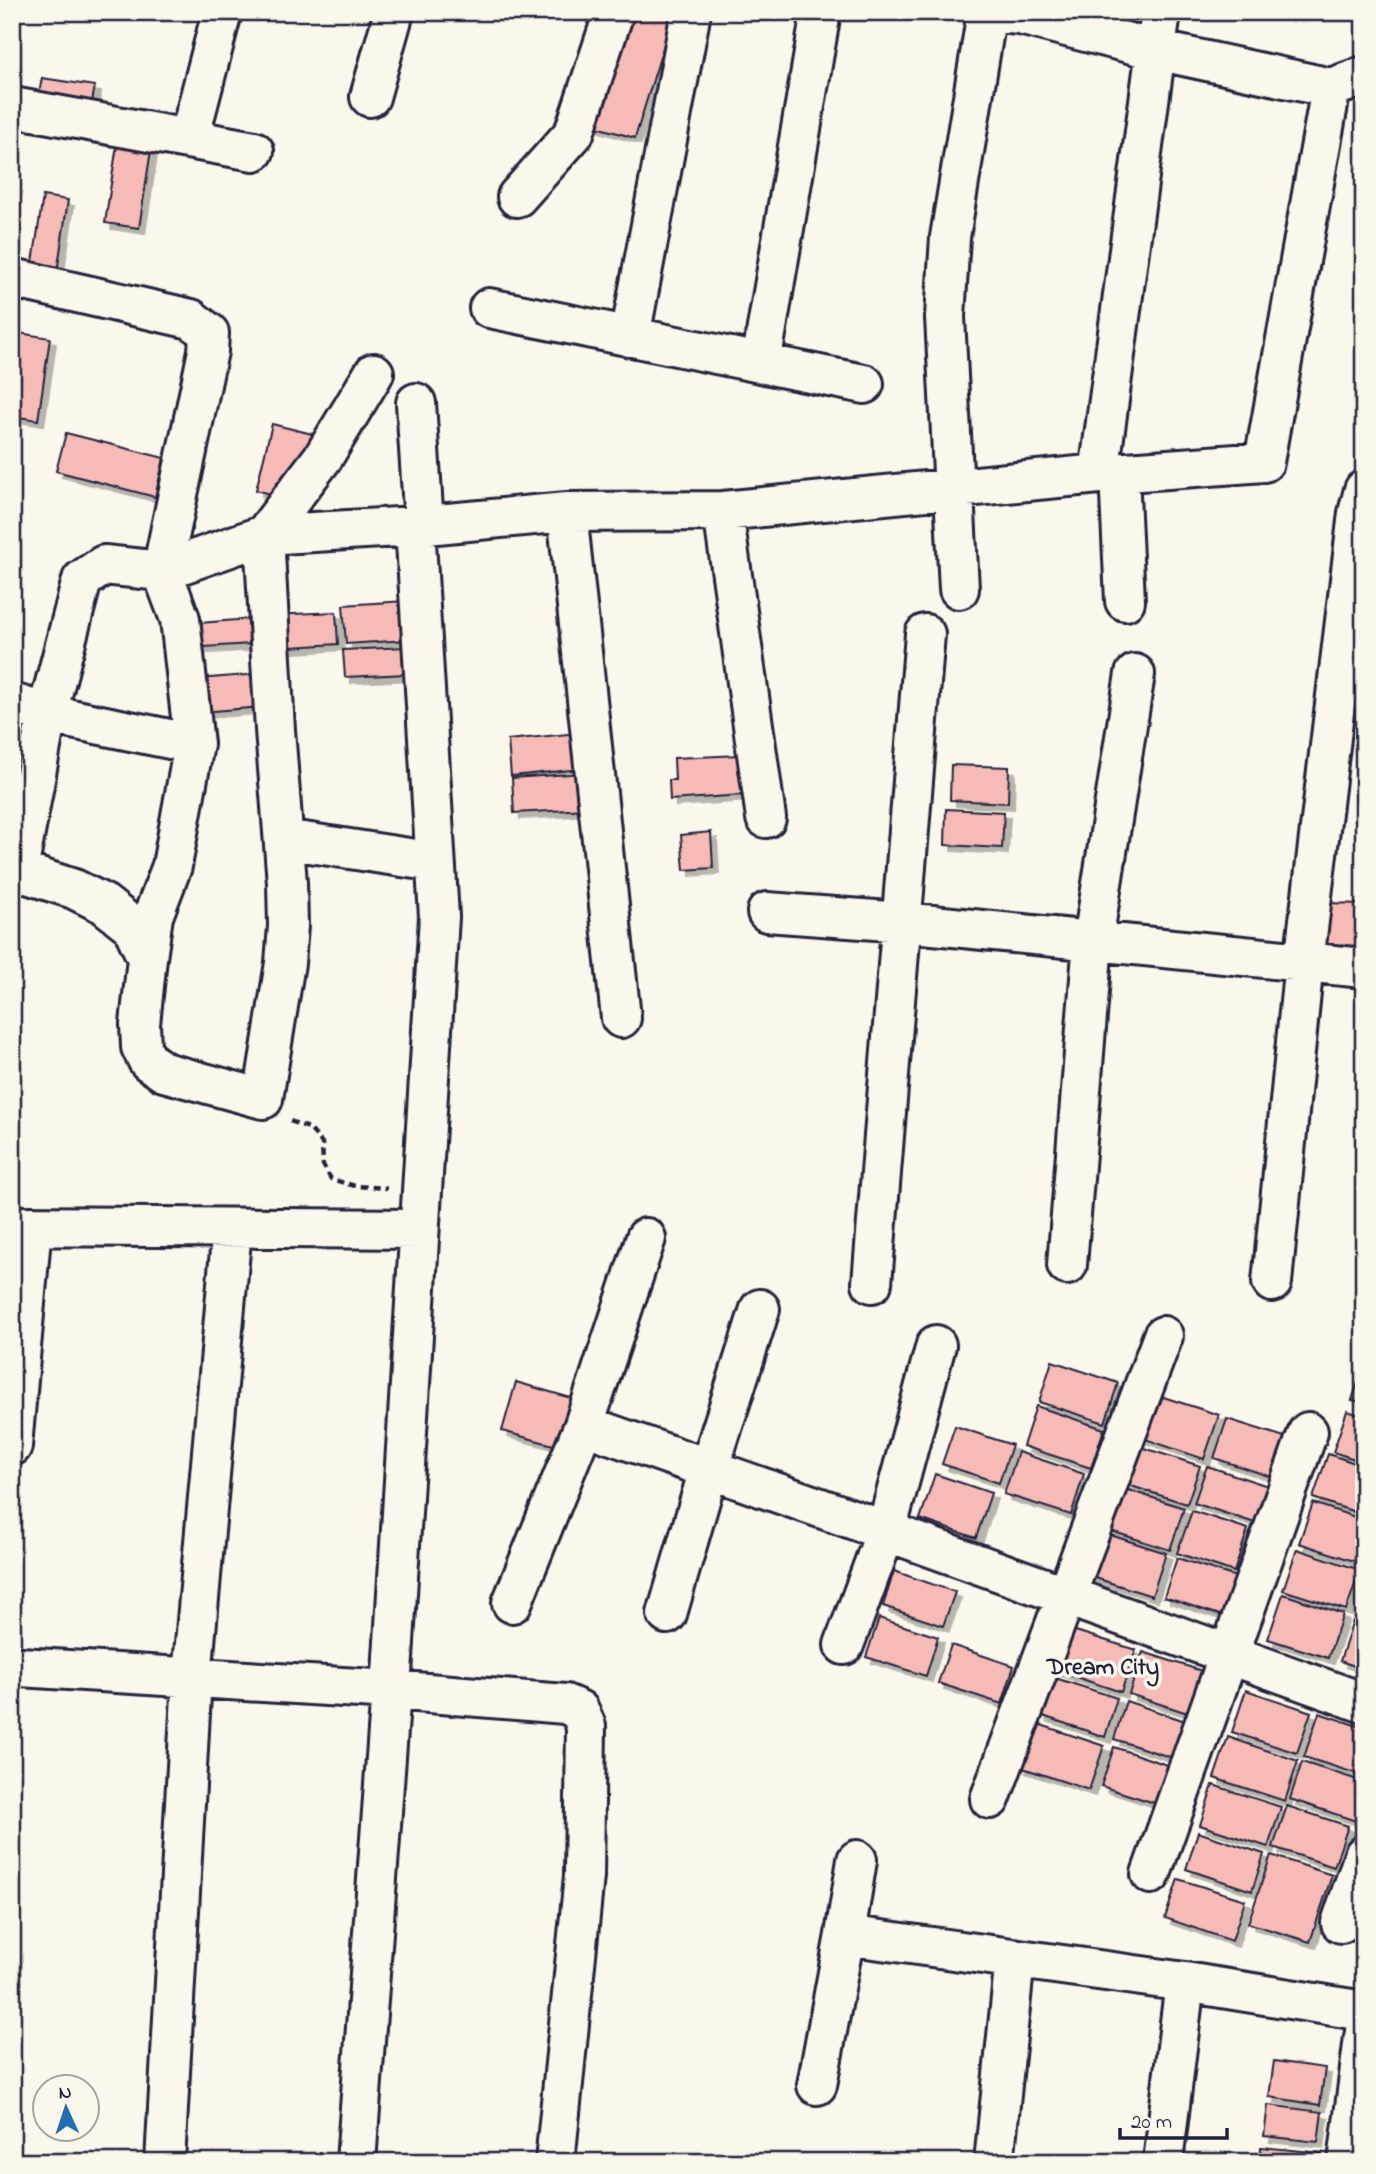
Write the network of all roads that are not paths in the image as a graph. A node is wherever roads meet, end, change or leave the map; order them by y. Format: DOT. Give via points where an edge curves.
graph roads {
  1 [pos="222,12"];
  2 [pos="394,12"];
  3 [pos="614,12"];
  4 [pos="691,12"];
  5 [pos="821,12"];
  6 [pos="987,12"];
  7 [pos="1161,12"];
  8 [pos="1156,50"];
  9 [pos="1347,82"];
  10 [pos="370,97"];
  11 [pos="12,107"];
  12 [pos="190,139"];
  13 [pos="254,151"];
  14 [pos="517,197"];
  15 [pos="12,278"];
  16 [pos="489,308"];
  17 [pos="630,337"];
  18 [pos="761,363"];
  19 [pos="374,373"];
  20 [pos="864,384"];
  21 [pos="416,403"];
  22 [pos="1109,474"];
  23 [pos="953,489"];
  24 [pos="1364,491"];
  25 [pos="723,511"];
  26 [pos="567,512"];
  27 [pos="420,525"];
  28 [pos="264,535"];
  29 [pos="162,571"];
  30 [pos="959,589"];
  31 [pos="1125,601"];
  32 [pos="925,634"];
  33 [pos="1135,674"];
  34 [pos="30,708"];
  35 [pos="194,744"];
  36 [pos="766,818"];
  37 [pos="284,839"];
  38 [pos="435,862"];
  39 [pos="15,870"];
  40 [pos="767,912"];
  41 [pos="903,922"];
  42 [pos="1093,940"];
  43 [pos="147,958"];
  44 [pos="1304,962"];
  45 [pos="1364,968"];
  46 [pos="621,1018"];
  47 [pos="22,1226"];
  48 [pos="232,1228"];
  49 [pos="419,1229"];
  50 [pos="646,1238"];
  51 [pos="1067,1265"];
  52 [pos="1272,1282"];
  53 [pos="872,1283"];
  54 [pos="760,1309"];
  55 [pos="1163,1336"];
  56 [pos="936,1345"];
  57 [pos="584,1425"];
  58 [pos="1308,1432"];
  59 [pos="12,1446"];
  60 [pos="709,1469"];
  61 [pos="886,1531"];
  62 [pos="1066,1596"];
  63 [pos="512,1603"];
  64 [pos="667,1614"];
  65 [pos="845,1645"];
  66 [pos="1229,1654"];
  67 [pos="12,1669"];
  68 [pos="192,1677"];
  69 [pos="391,1690"];
  70 [pos="1364,1703"];
  71 [pos="990,1798"];
  72 [pos="1364,1855"];
  73 [pos="858,1860"];
  74 [pos="1151,1874"];
  75 [pos="1341,1923"];
  76 [pos="845,1935"];
  77 [pos="1015,1959"];
  78 [pos="1185,1982"];
  79 [pos="1364,2011"];
  80 [pos="1364,2037"];
  81 [pos="817,2085"];
  82 [pos="165,2162"];
  83 [pos="356,2162"];
  84 [pos="555,2162"];
  85 [pos="994,2162"];
  86 [pos="1163,2162"];
  87 [pos="1348,2162"];
  1 -- 12 [label="street"];
  2 -- 10 [label="street"];
  3 -- 14 [label="street" via="574,133"];
  4 -- 17 [label="street"];
  5 -- 18 [label="street"];
  6 -- 8 [label="street" via="1020,15"];
  6 -- 23 [label="street" via="950,237 945,317"];
  7 -- 8 [label="street"];
  8 -- 9 [label="street"];
  8 -- 22 [label="street"];
  9 -- 22 [label="street" via="1264,462"];
  11 -- 12 [label="street"];
  12 -- 13 [label="street"];
  15 -- 29 [label="street" via="191,319 209,333"];
  16 -- 17 [label="street"];
  17 -- 18 [label="street"];
  18 -- 20 [label="street"];
  19 -- 28 [label="street" via="324,456"];
  21 -- 27 [label="street"];
  22 -- 23 [label="street"];
  22 -- 31 [label="street"];
  23 -- 25 [label="street"];
  23 -- 30 [label="street"];
  24 -- 44 [label="street"];
  25 -- 26 [label="street"];
  25 -- 36 [label="street"];
  26 -- 27 [label="street"];
  26 -- 46 [label="street"];
  27 -- 28 [label="street"];
  27 -- 38 [label="street"];
  28 -- 29 [label="street"];
  28 -- 37 [label="street"];
  29 -- 34 [label="street" via="104,565 82,580"];
  29 -- 35 [label="street" via="180,619"];
  32 -- 41 [label="street"];
  33 -- 42 [label="street"];
  34 -- 35 [label="street"];
  34 -- 39 [label="street"];
  35 -- 43 [label="street" via="172,866 153,916"];
  37 -- 38 [label="street"];
  37 -- 43 [label="street" via="288,926 264,1099 164,1072 148,1061 141,1047 140,1024"];
  38 -- 49 [label="street" via="439,917"];
  39 -- 43 [label="street" via="104,904 132,926"];
  40 -- 41 [label="street"];
  41 -- 42 [label="street"];
  41 -- 53 [label="street"];
  42 -- 44 [label="street"];
  42 -- 51 [label="street"];
  44 -- 45 [label="street"];
  44 -- 52 [label="street"];
  47 -- 48 [label="street"];
  47 -- 59 [label="street"];
  48 -- 49 [label="street"];
  48 -- 68 [label="street"];
  49 -- 69 [label="street"];
  50 -- 57 [label="street"];
  54 -- 60 [label="street"];
  55 -- 62 [label="street"];
  56 -- 61 [label="street"];
  57 -- 60 [label="street"];
  57 -- 63 [label="street"];
  58 -- 66 [label="street"];
  60 -- 61 [label="street"];
  60 -- 64 [label="street"];
  61 -- 62 [label="street"];
  61 -- 65 [label="street"];
  62 -- 66 [label="street"];
  62 -- 71 [label="street"];
  66 -- 70 [label="street"];
  66 -- 74 [label="street"];
  67 -- 68 [label="street"];
  68 -- 69 [label="street"];
  68 -- 82 [label="street"];
  69 -- 83 [label="street"];
  69 -- 84 [label="street" via="565,1704 579,1710 586,1726 584,1876"];
  72 -- 75 [label="street"];
  73 -- 76 [label="street"];
  76 -- 77 [label="street"];
  76 -- 81 [label="street"];
  77 -- 78 [label="street"];
  77 -- 85 [label="street"];
  78 -- 79 [label="street"];
  78 -- 86 [label="street"];
  80 -- 87 [label="street"];
}
